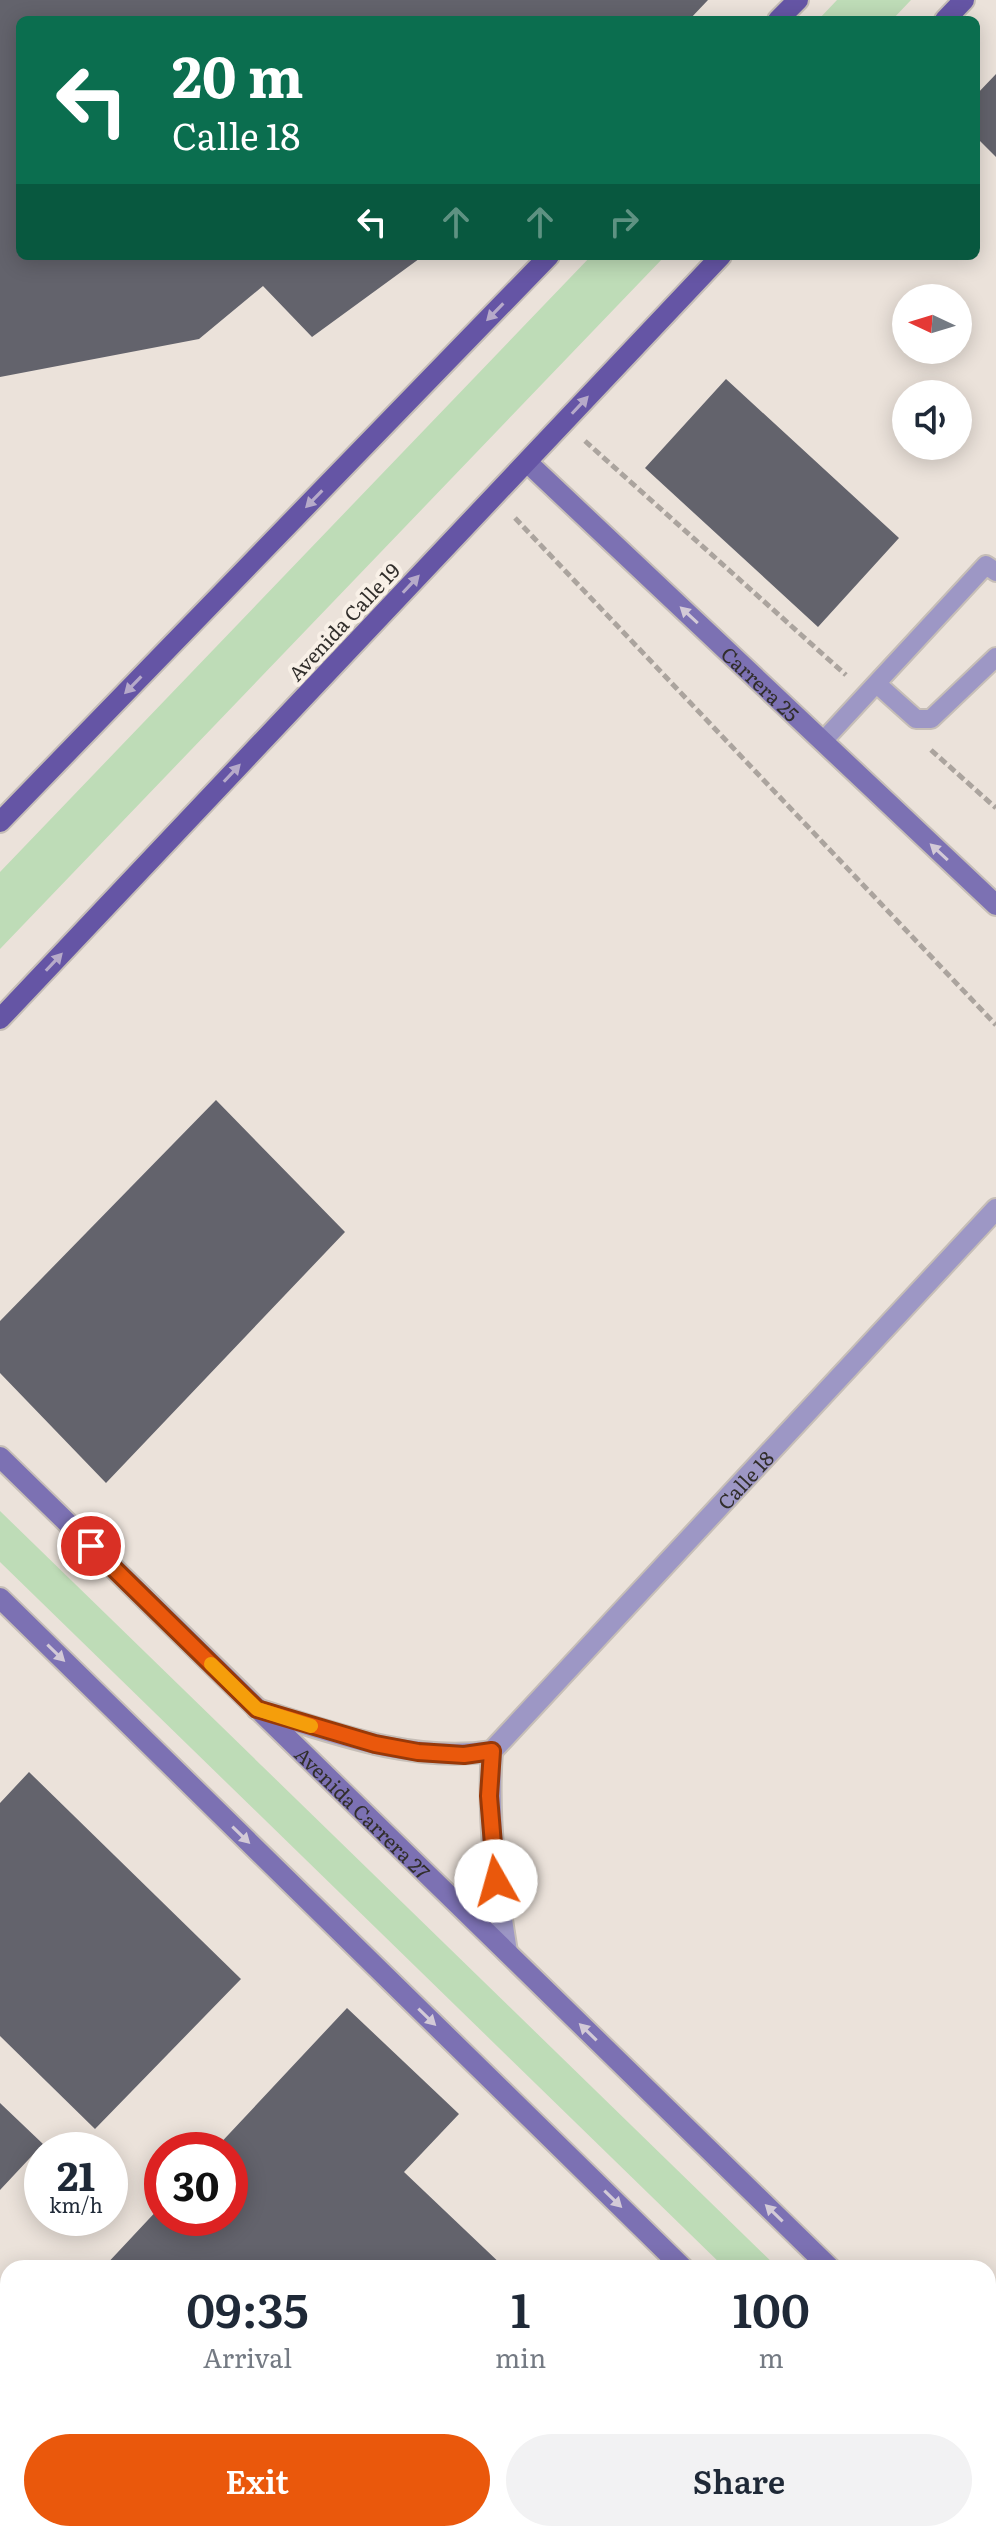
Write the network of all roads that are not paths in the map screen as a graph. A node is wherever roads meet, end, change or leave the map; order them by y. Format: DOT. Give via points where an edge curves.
graph roads {
  1 [pos="798,0"];
  2 [pos="964,0"];
  3 [pos="782,16"];
  4 [pos="949,16"];
  5 [pos="545,260"];
  6 [pos="717,260"];
  7 [pos="527,462"];
  8 [pos="996,572"];
  9 [pos="996,657"];
  10 [pos="873,689"];
  11 [pos="823,741"];
  12 [pos="0,822"];
  13 [pos="996,905"];
  14 [pos="0,1019"];
  15 [pos="996,1209"];
  16 [pos="0,1457"];
  17 [pos="0,1598"];
  18 [pos="257,1709"];
  19 [pos="492,1751"];
  20 [pos="507,1952"];
  21 [pos="675,2260"];
  22 [pos="822,2260"];
  1 -- 3 [label="main road"];
  2 -- 4 [label="main road"];
  5 -- 12 [label="main road, one-way"];
  7 -- 6 [label="main road, Avenida Calle 19, one-way"];
  11 -- 7 [label="main road, Carrera 25, one-way"];
  14 -- 7 [label="main road, Avenida Calle 19, one-way"];
  8 -- 10 [label="lane" via="986,565"];
  9 -- 10 [label="lane" via="931,719 916,719"];
  10 -- 11 [label="lane"];
  13 -- 11 [label="main road, Carrera 25, one-way"];
  15 -- 19 [label="street, Calle 18"];
  16 -- 18 [label="main road, Avenida Carrera 27"];
  17 -- 21 [label="main road, one-way"];
  18 -- 19 [label="street" via="404,1749 464,1755"];
  18 -- 20 [label="main road, Avenida Carrera 27"];
  19 -- 20 [label="street" via="491,1836"];
  22 -- 20 [label="main road, Avenida Carrera 27, one-way"];
}
